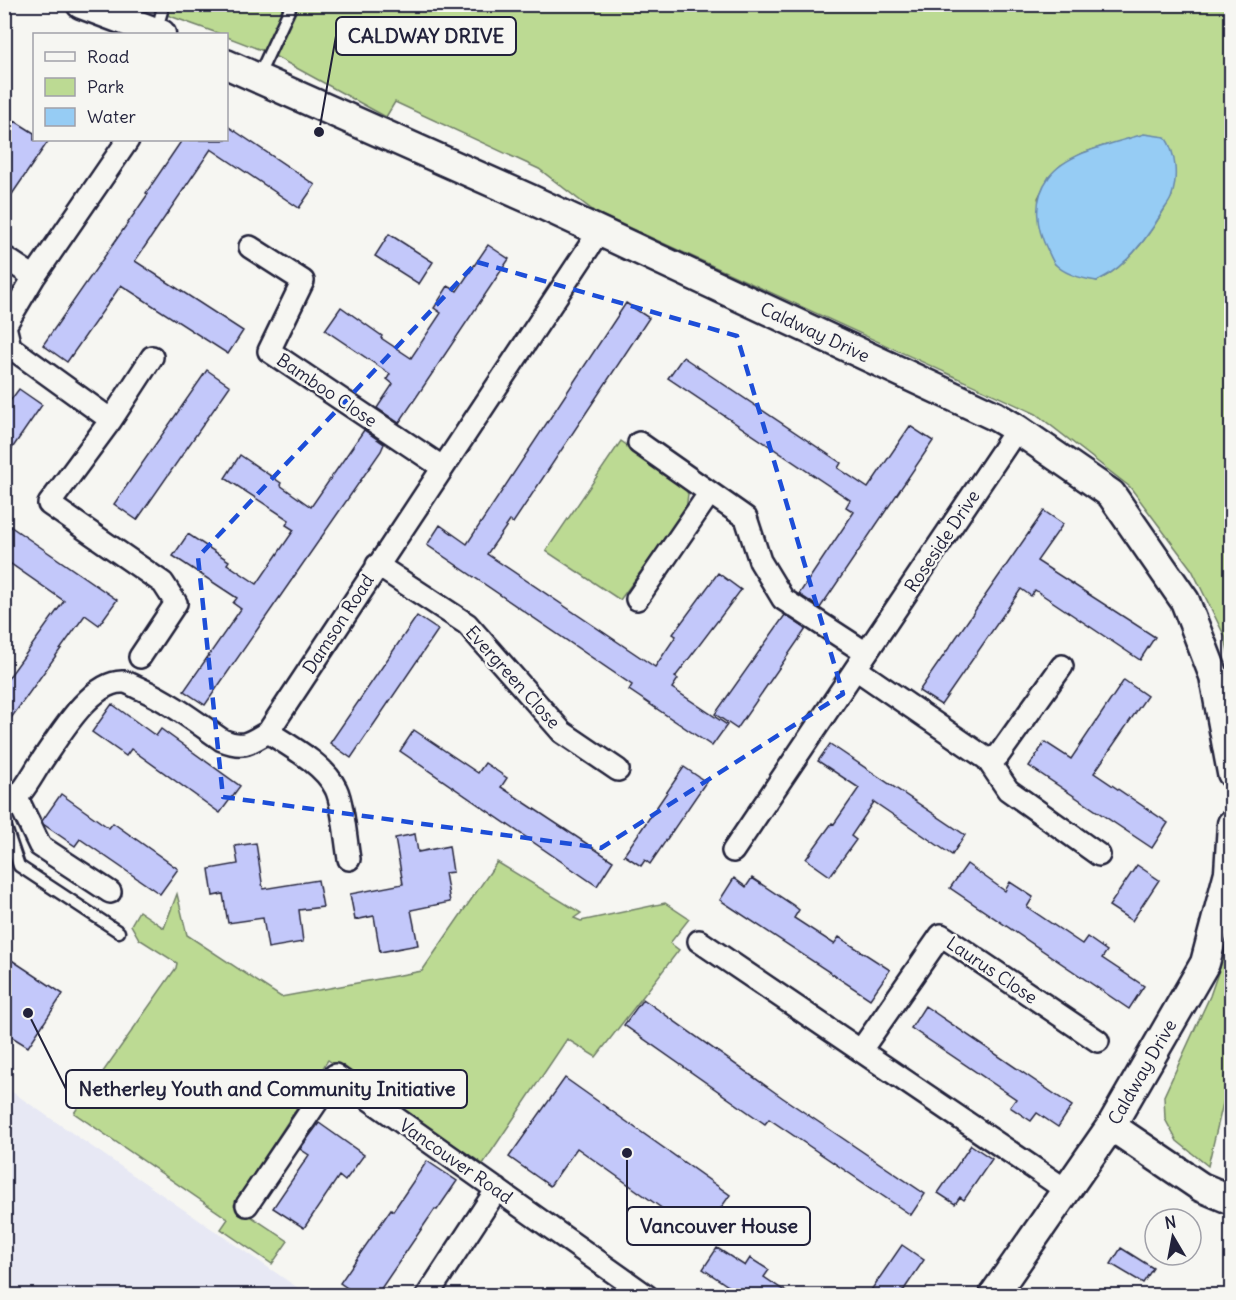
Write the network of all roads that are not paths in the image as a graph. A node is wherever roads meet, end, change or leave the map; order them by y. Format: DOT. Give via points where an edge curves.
graph roads {
  1 [pos="81,4"];
  2 [pos="164,4"];
  3 [pos="292,4"];
  4 [pos="156,33"];
  5 [pos="159,33"];
  6 [pos="228,65"];
  7 [pos="258,78"];
  8 [pos="127,141"];
  9 [pos="599,232"];
  10 [pos="250,247"];
  11 [pos="4,257"];
  12 [pos="34,277"];
  13 [pos="152,357"];
  14 [pos="111,420"];
  15 [pos="1017,429"];
  16 [pos="639,443"];
  17 [pos="442,467"];
  18 [pos="709,494"];
  19 [pos="377,566"];
  20 [pos="637,599"];
  21 [pos="140,657"];
  22 [pos="861,661"];
  23 [pos="1062,666"];
  24 [pos="268,732"];
  25 [pos="987,759"];
  26 [pos="618,770"];
  27 [pos="1232,773"];
  28 [pos="10,801"];
  29 [pos="4,822"];
  30 [pos="1232,824"];
  31 [pos="733,851"];
  32 [pos="1100,855"];
  33 [pos="349,859"];
  34 [pos="110,892"];
  35 [pos="119,932"];
  36 [pos="699,941"];
  37 [pos="1098,1041"];
  38 [pos="861,1050"];
  39 [pos="1111,1126"];
  40 [pos="496,1189"];
  41 [pos="1066,1190"];
  42 [pos="1232,1200"];
  43 [pos="247,1205"];
  44 [pos="427,1296"];
  45 [pos="647,1296"];
  46 [pos="993,1296"];
  1 -- 4 [label="street"];
  2 -- 5 [label="lane"];
  3 -- 7 [label="lane"];
  6 -- 7 [label="street, Caldway Drive"];
  7 -- 9 [label="street, Caldway Drive"];
  8 -- 12 [label="street"];
  9 -- 15 [label="street, Caldway Drive"];
  9 -- 17 [label="street, Damson Road"];
  10 -- 17 [label="street, Bamboo Close" via="303,281 269,351"];
  11 -- 12 [label="street"];
  12 -- 14 [label="street" via="5,326 10,347"];
  13 -- 14 [label="street"];
  14 -- 21 [label="street" via="49,504 163,582 176,603"];
  15 -- 22 [label="street, Roseside Drive"];
  15 -- 27 [label="street, Caldway Drive" via="1111,494 1185,601 1214,676"];
  16 -- 18 [label="street"];
  17 -- 19 [label="street, Damson Road"];
  18 -- 20 [label="street"];
  18 -- 22 [label="street" via="746,518 760,561 783,599"];
  19 -- 24 [label="street, Damson Road"];
  19 -- 26 [label="street, Evergreen Close" via="466,624 562,732"];
  22 -- 25 [label="street"];
  22 -- 31 [label="street, Roseside Drive"];
  23 -- 25 [label="street" via="998,756"];
  24 -- 28 [label="street, Damson Road" via="244,746 234,745 160,698 125,682 112,684 97,691 68,723"];
  24 -- 33 [label="street" via="328,776 337,791"];
  25 -- 32 [label="street" via="1008,790"];
  28 -- 34 [label="street" via="40,846"];
  29 -- 35 [label="lane" via="19,866"];
  30 -- 39 [label="street, Caldway Drive" via="1229,872 1205,963"];
  36 -- 38 [label="street"];
  37 -- 38 [label="street, Laurus Close" via="941,935"];
  38 -- 41 [label="street"];
  39 -- 41 [label="street, Caldway Drive"];
  39 -- 42 [label="street" via="1201,1187"];
  40 -- 43 [label="street, Vancouver Road" via="335,1075"];
  40 -- 44 [label="street"];
  40 -- 45 [label="street, Vancouver Road"];
  41 -- 46 [label="street, Caldway Drive"];
}
